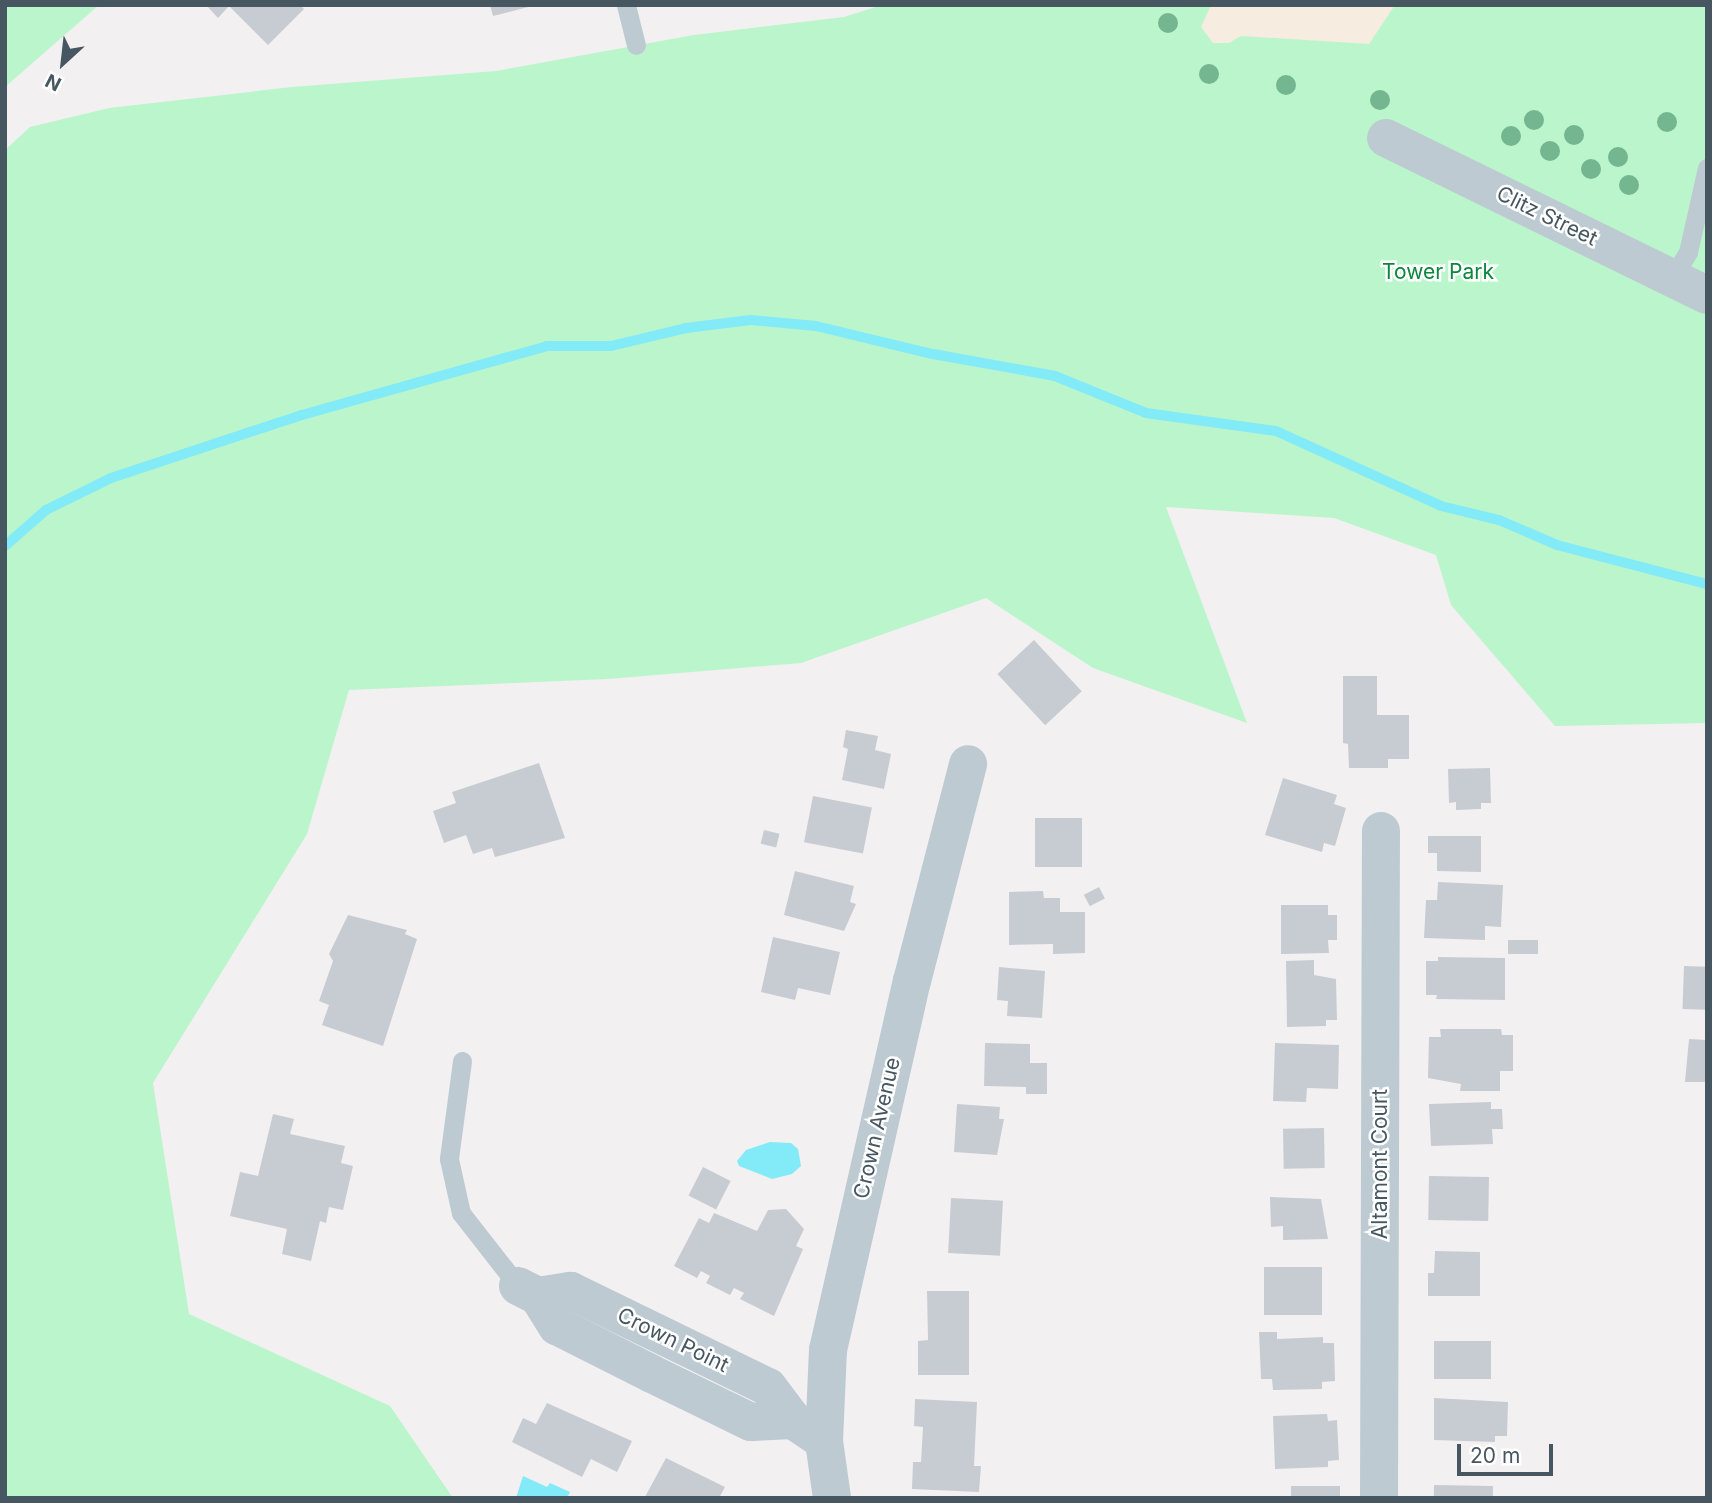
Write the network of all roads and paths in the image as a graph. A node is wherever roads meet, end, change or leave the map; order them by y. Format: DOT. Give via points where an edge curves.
graph roads {
  1 [pos="626,5"];
  2 [pos="636,45"];
  3 [pos="1385,138"];
  4 [pos="1707,168"];
  5 [pos="1674,277"];
  6 [pos="1707,295"];
  7 [pos="968,764"];
  8 [pos="1381,831"];
  9 [pos="461,1062"];
  10 [pos="528,1291"];
  11 [pos="824,1441"];
  12 [pos="832,1498"];
  13 [pos="1379,1498"];
  1 -- 2 [label="lane"];
  3 -- 5 [label="street, Clitz Street"];
  4 -- 5 [label="lane" via="1688,252"];
  5 -- 6 [label="street, Clitz Street"];
  7 -- 11 [label="street, Crown Avenue" via="842,1277 828,1350"];
  8 -- 13 [label="street, Altamont Court"];
  9 -- 10 [label="lane" via="449,1159 461,1213"];
  10 -- 11 [label="street, Crown Point" via="571,1290 768,1387 793,1420"];
  11 -- 12 [label="street, Crown Avenue"];
}
